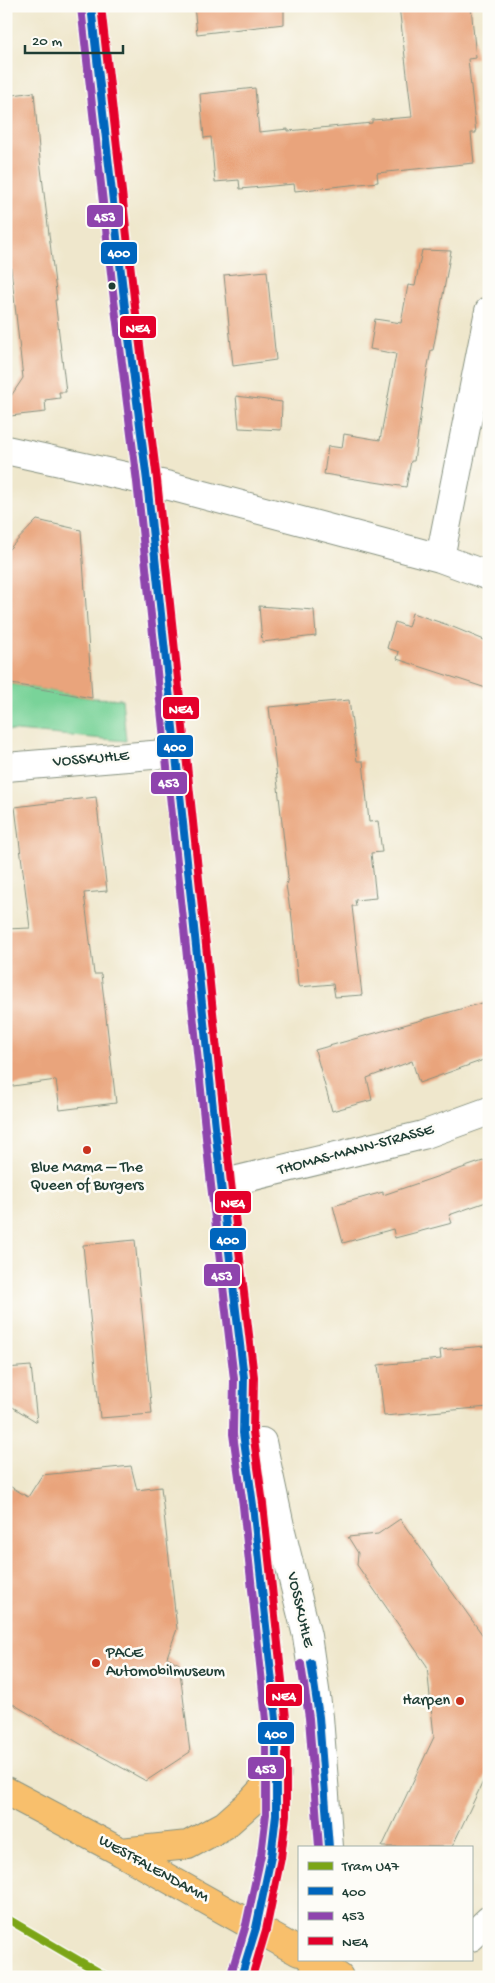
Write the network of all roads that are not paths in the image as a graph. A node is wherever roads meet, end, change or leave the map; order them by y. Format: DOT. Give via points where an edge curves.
graph roads {
  1 [pos="91,6"];
  2 [pos="489,310"];
  3 [pos="6,450"];
  4 [pos="147,481"];
  5 [pos="440,558"];
  6 [pos="489,576"];
  7 [pos="176,753"];
  8 [pos="6,767"];
  9 [pos="489,1111"];
  10 [pos="221,1184"];
  11 [pos="244,1378"];
  12 [pos="276,1774"];
  13 [pos="6,1791"];
  14 [pos="329,1846"];
  15 [pos="120,1852"];
  16 [pos="489,1920"];
  17 [pos="256,1928"];
  18 [pos="472,1936"];
  19 [pos="298,1953"];
  20 [pos="241,1977"];
  1 -- 4 [label="street, VOSSKUHLE"];
  2 -- 5 [label="street"];
  3 -- 4 [label="street"];
  4 -- 5 [label="street"];
  4 -- 7 [label="street, VOSSKUHLE"];
  5 -- 6 [label="street"];
  7 -- 8 [label="street, VOSSKUHLE"];
  7 -- 10 [label="street, VOSSKUHLE"];
  9 -- 10 [label="street, THOMAS-MANN-STRASSE" via="423,1135"];
  10 -- 11 [label="street, VOSSKUHLE"];
  11 -- 12 [label="street, VOSSKUHLE" via="243,1433 276,1719"];
  11 -- 14 [label="street, VOSSKUHLE" via="255,1410 280,1532 307,1636 319,1718"];
  12 -- 15 [label="main road" via="225,1825 188,1845"];
  12 -- 17 [label="street, VOSSKUHLE" via="272,1849"];
  13 -- 15 [label="main road, WESTFALENDAMM"];
  15 -- 17 [label="main road, WESTFALENDAMM"];
  16 -- 18 [label="street"];
  17 -- 19 [label="main road, WESTFALENDAMM"];
  17 -- 20 [label="main road"];
}
